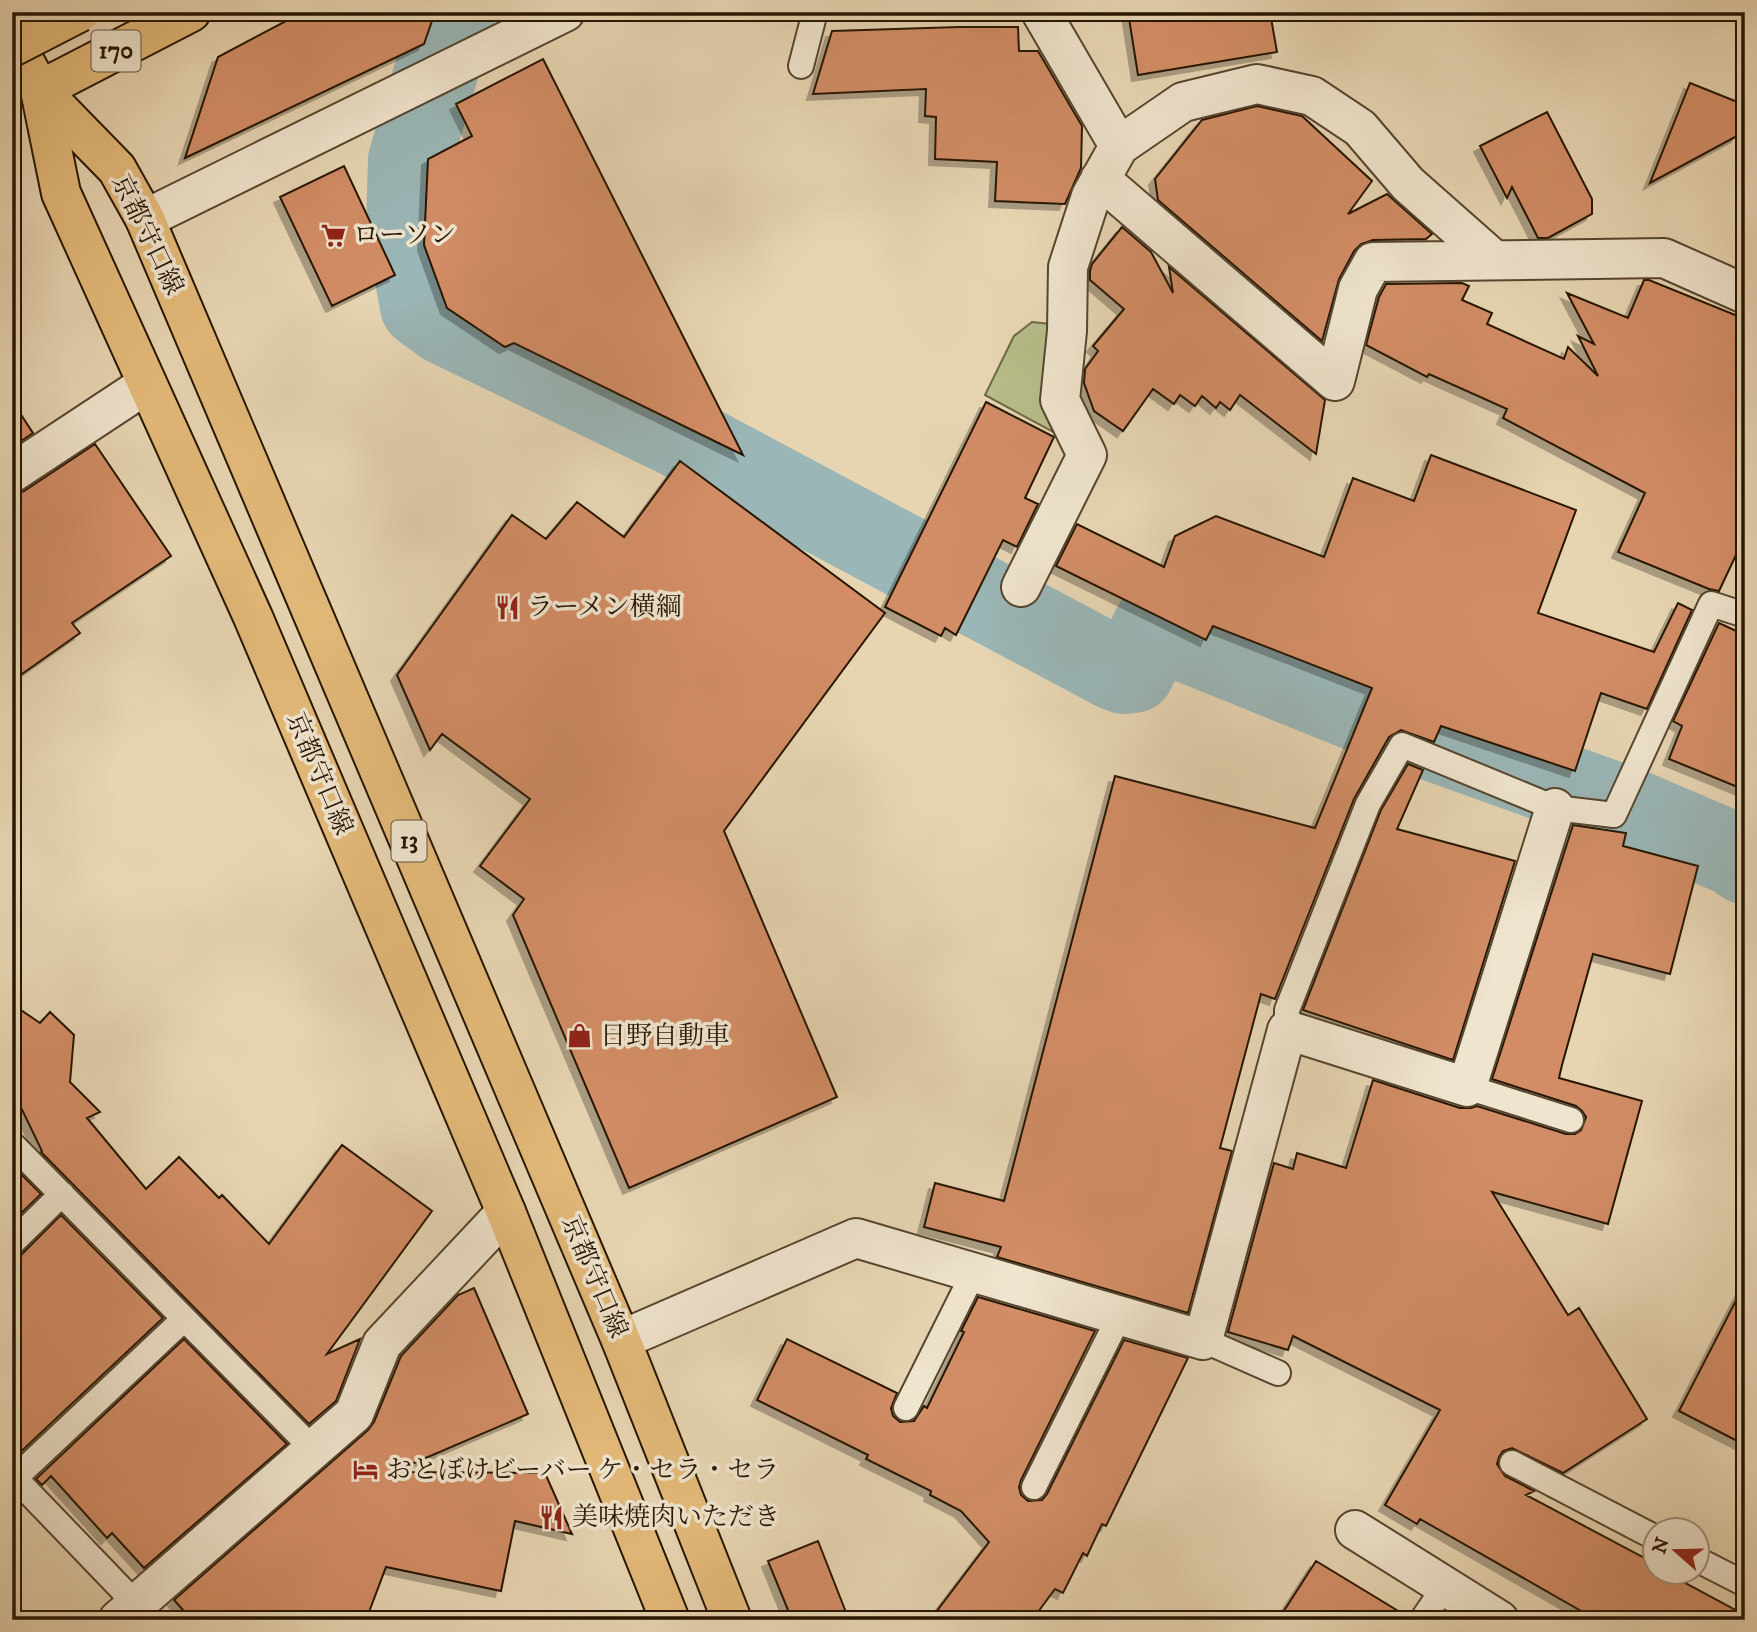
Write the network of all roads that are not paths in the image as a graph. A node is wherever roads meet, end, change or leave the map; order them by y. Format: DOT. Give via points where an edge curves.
graph roads {
  1 [pos="80,12"];
  2 [pos="191,12"];
  3 [pos="565,12"];
  4 [pos="815,12"];
  5 [pos="1041,12"];
  6 [pos="12,38"];
  7 [pos="12,47"];
  8 [pos="801,66"];
  9 [pos="26,97"];
  10 [pos="1119,146"];
  11 [pos="1100,179"];
  12 [pos="145,219"];
  13 [pos="1494,260"];
  14 [pos="1745,294"];
  15 [pos="147,384"];
  16 [pos="12,473"];
  17 [pos="1021,587"];
  18 [pos="1745,615"];
  19 [pos="1555,808"];
  20 [pos="1287,1030"];
  21 [pos="1467,1087"];
  22 [pos="1571,1120"];
  23 [pos="12,1144"];
  24 [pos="62,1194"];
  25 [pos="506,1212"];
  26 [pos="12,1243"];
  27 [pos="974,1272"];
  28 [pos="1121,1315"];
  29 [pos="184,1319"];
  30 [pos="621,1340"];
  31 [pos="1203,1340"];
  32 [pos="1278,1373"];
  33 [pos="906,1408"];
  34 [pos="314,1451"];
  35 [pos="1512,1462"];
  36 [pos="14,1476"];
  37 [pos="1034,1487"];
  38 [pos="1355,1530"];
  39 [pos="1642,1531"];
  40 [pos="1712,1567"];
  41 [pos="1745,1584"];
  42 [pos="1445,1586"];
  43 [pos="127,1612"];
  44 [pos="670,1620"];
  45 [pos="732,1620"];
  46 [pos="1422,1620"];
  47 [pos="1499,1620"];
  1 -- 7 [label="main road, bridge"];
  2 -- 9 [label="main road, 170"];
  3 -- 12 [label="street"];
  4 -- 8 [label="lane"];
  5 -- 10 [label="street"];
  6 -- 9 [label="main road"];
  9 -- 12 [label="main road, 京都守口線 / 13" via="117,169"];
  9 -- 15 [label="main road, 京都守口線 / 13" via="61,192"];
  10 -- 11 [label="street"];
  10 -- 13 [label="street" via="1183,102 1257,84 1312,96 1360,128 1408,184"];
  11 -- 13 [label="street" via="1335,381 1358,289 1373,262"];
  11 -- 17 [label="street" via="1068,267 1060,400 1087,455"];
  12 -- 30 [label="main road, 京都守口線 / 13"];
  13 -- 14 [label="street" via="1664,258"];
  15 -- 16 [label="street"];
  15 -- 25 [label="main road, 京都守口線 / 13" via="253,617"];
  18 -- 19 [label="lane" via="1711,604 1614,815"];
  19 -- 20 [label="lane" via="1402,745 1368,804 1287,1010"];
  19 -- 21 [label="street"];
  20 -- 21 [label="street"];
  20 -- 31 [label="street"];
  21 -- 22 [label="lane"];
  23 -- 24 [label="lane"];
  24 -- 26 [label="lane"];
  24 -- 29 [label="lane"];
  25 -- 34 [label="street" via="382,1344 354,1415"];
  25 -- 44 [label="main road, 京都守口線 / 13"];
  27 -- 28 [label="street"];
  27 -- 30 [label="street" via="856,1238"];
  27 -- 33 [label="lane"];
  28 -- 31 [label="street"];
  28 -- 37 [label="lane"];
  29 -- 34 [label="lane"];
  29 -- 36 [label="lane"];
  30 -- 45 [label="main road, 京都守口線 / 13"];
  31 -- 32 [label="lane"];
  34 -- 43 [label="street"];
  35 -- 39 [label="lane"];
  36 -- 43 [label="lane"];
  38 -- 42 [label="street"];
  40 -- 41 [label="lane"];
  42 -- 46 [label="lane"];
  42 -- 47 [label="street"];
}
